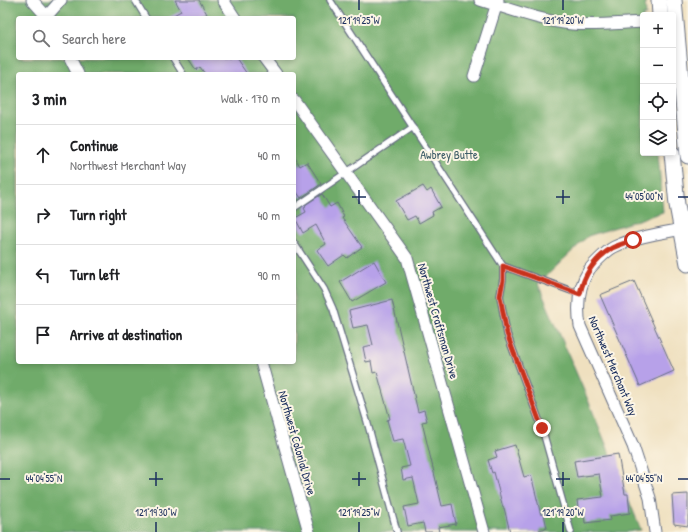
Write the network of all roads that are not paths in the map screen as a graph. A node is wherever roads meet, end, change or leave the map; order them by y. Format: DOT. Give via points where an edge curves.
graph roads {
  1 [pos="32,0"];
  2 [pos="61,0"];
  3 [pos="135,0"];
  4 [pos="223,0"];
  5 [pos="330,0"];
  6 [pos="480,0"];
  7 [pos="659,0"];
  8 [pos="674,0"];
  9 [pos="497,2"];
  10 [pos="660,12"];
  11 [pos="674,12"];
  12 [pos="47,16"];
  13 [pos="49,16"];
  14 [pos="145,16"];
  15 [pos="235,16"];
  16 [pos="640,22"];
  17 [pos="676,39"];
  18 [pos="71,60"];
  19 [pos="174,60"];
  20 [pos="266,60"];
  21 [pos="77,72"];
  22 [pos="182,72"];
  23 [pos="274,72"];
  24 [pos="474,76"];
  25 [pos="296,103"];
  26 [pos="413,127"];
  27 [pos="672,156"];
  28 [pos="688,156"];
  29 [pos="346,172"];
  30 [pos="296,207"];
  31 [pos="685,228"];
  32 [pos="296,247"];
  33 [pos="688,264"];
  34 [pos="503,266"];
  35 [pos="580,294"];
  36 [pos="262,364"];
  37 [pos="309,532"];
  38 [pos="398,532"];
  39 [pos="484,532"];
  40 [pos="570,532"];
  41 [pos="655,532"];
  1 -- 12 [label="street"];
  2 -- 13 [label="street"];
  3 -- 14 [label="lane"];
  4 -- 15 [label="street"];
  5 -- 26 [label="lane"];
  6 -- 9 [label="street"];
  7 -- 10 [label="main road"];
  8 -- 11 [label="main road"];
  9 -- 16 [label="street" via="542,19 572,24"];
  9 -- 24 [label="street"];
  17 -- 28 [label="main road"];
  18 -- 21 [label="street"];
  19 -- 22 [label="lane"];
  20 -- 23 [label="street"];
  25 -- 29 [label="street, Northwest Craftsman Drive"];
  26 -- 29 [label="lane"];
  26 -- 34 [label="lane"];
  27 -- 31 [label="main road" via="677,205"];
  29 -- 30 [label="lane"];
  29 -- 39 [label="street, Northwest Craftsman Drive" via="407,258"];
  31 -- 33 [label="main road"];
  31 -- 35 [label="street, Northwest Merchant Way" via="633,240 612,248 589,269 582,282"];
  32 -- 38 [label="lane" via="324,289 333,308"];
  34 -- 35 [label="lane"];
  34 -- 40 [label="lane" via="500,296 507,334 542,428"];
  35 -- 41 [label="street, Northwest Merchant Way" via="580,326 633,446 650,498"];
  36 -- 37 [label="street, Northwest Colonial Drive"];
}
